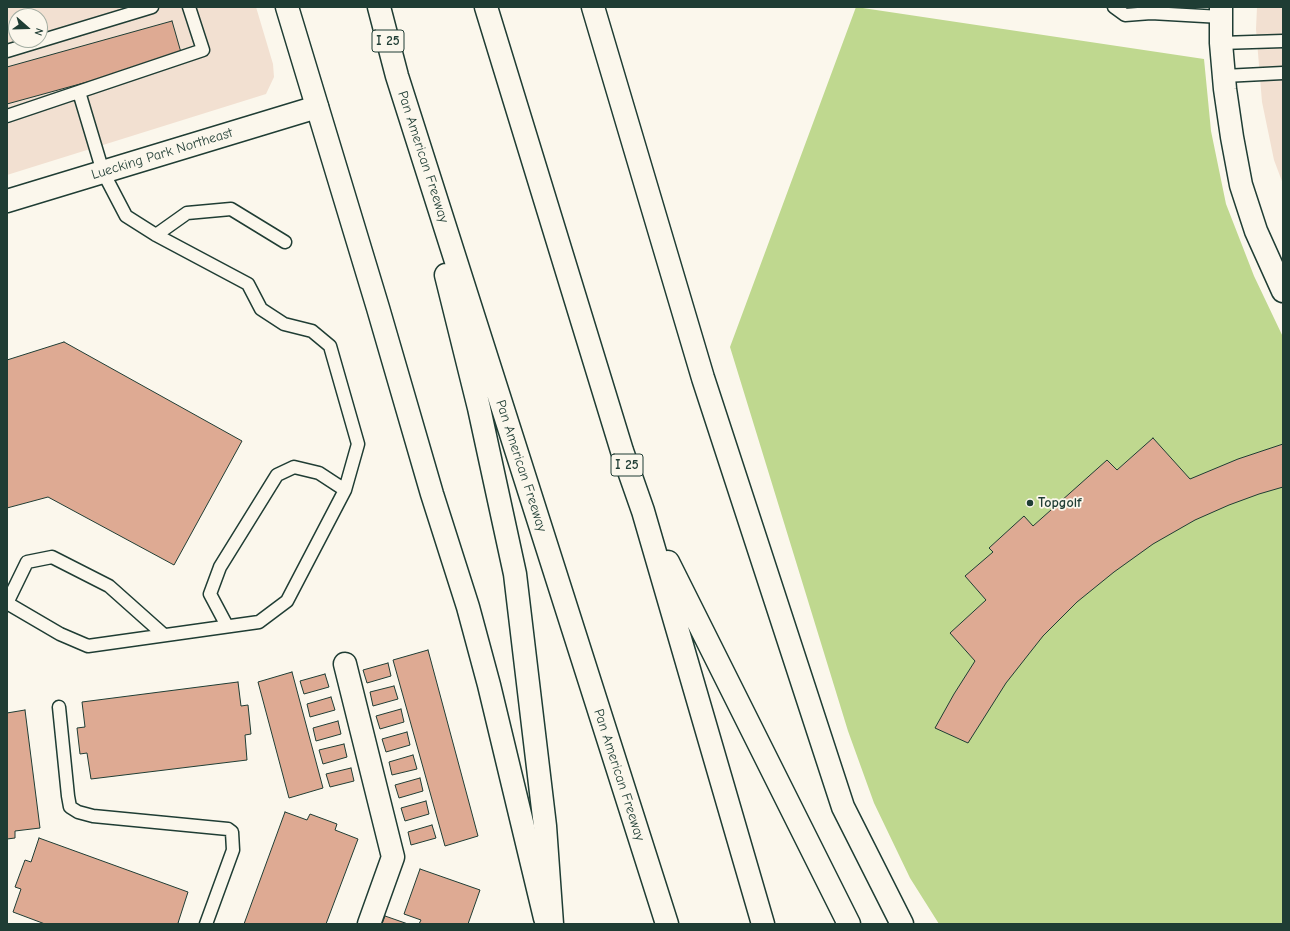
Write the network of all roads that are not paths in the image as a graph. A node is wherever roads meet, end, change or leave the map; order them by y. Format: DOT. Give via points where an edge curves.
graph roads {
  1 [pos="152,7"];
  2 [pos="189,7"];
  3 [pos="287,7"];
  4 [pos="379,7"];
  5 [pos="486,7"];
  6 [pos="593,7"];
  7 [pos="1114,7"];
  8 [pos="1221,12"];
  9 [pos="1283,41"];
  10 [pos="1221,43"];
  11 [pos="7,51"];
  12 [pos="1283,73"];
  13 [pos="397,76"];
  14 [pos="1224,76"];
  15 [pos="79,92"];
  16 [pos="317,107"];
  17 [pos="7,116"];
  18 [pos="103,172"];
  19 [pos="7,201"];
  20 [pos="156,236"];
  21 [pos="285,242"];
  22 [pos="1283,291"];
  23 [pos="345,490"];
  24 [pos="643,511"];
  25 [pos="7,603"];
  26 [pos="227,626"];
  27 [pos="164,635"];
  28 [pos="346,664"];
  29 [pos="59,707"];
  30 [pos="206,924"];
  31 [pos="369,924"];
  32 [pos="547,924"];
  33 [pos="552,924"];
  34 [pos="667,924"];
  35 [pos="763,924"];
  36 [pos="849,924"];
  37 [pos="902,924"];
  1 -- 11 [label="lane"];
  2 -- 15 [label="lane" via="203,50"];
  3 -- 16 [label="main road"];
  4 -- 13 [label="main road, Pan American Freeway / I 25"];
  5 -- 24 [label="main road, I 25" via="622,451"];
  6 -- 37 [label="main road" via="703,378 843,807"];
  7 -- 8 [label="lane" via="1125,15"];
  8 -- 10 [label="main road"];
  9 -- 10 [label="lane"];
  10 -- 14 [label="main road"];
  12 -- 14 [label="lane"];
  13 -- 33 [label="main road" via="479,408 515,574 545,826"];
  13 -- 34 [label="main road, Pan American Freeway / I 25"];
  14 -- 22 [label="main road" via="1241,185 1256,231"];
  15 -- 17 [label="lane"];
  15 -- 18 [label="lane"];
  16 -- 18 [label="main road, Luecking Park Northeast"];
  16 -- 32 [label="main road" via="468,607"];
  18 -- 19 [label="main road, Luecking Park Northeast"];
  18 -- 20 [label="lane" via="126,216"];
  20 -- 21 [label="lane" via="187,213 231,209"];
  20 -- 23 [label="lane" via="248,284 261,309 284,324 312,331 330,346 358,444"];
  23 -- 26 [label="lane" via="287,601 259,622"];
  23 -- 26 [label="lane" via="319,473 294,467 277,475 220,567 210,594"];
  24 -- 35 [label="main road, I 25"];
  24 -- 36 [label="main road"];
  25 -- 27 [label="lane" via="60,634 88,646"];
  25 -- 27 [label="lane" via="27,562 52,557 109,586"];
  26 -- 27 [label="lane"];
  28 -- 31 [label="main road" via="393,857"];
  29 -- 30 [label="lane" via="70,807 93,816 228,828 232,832 233,850"];
}
